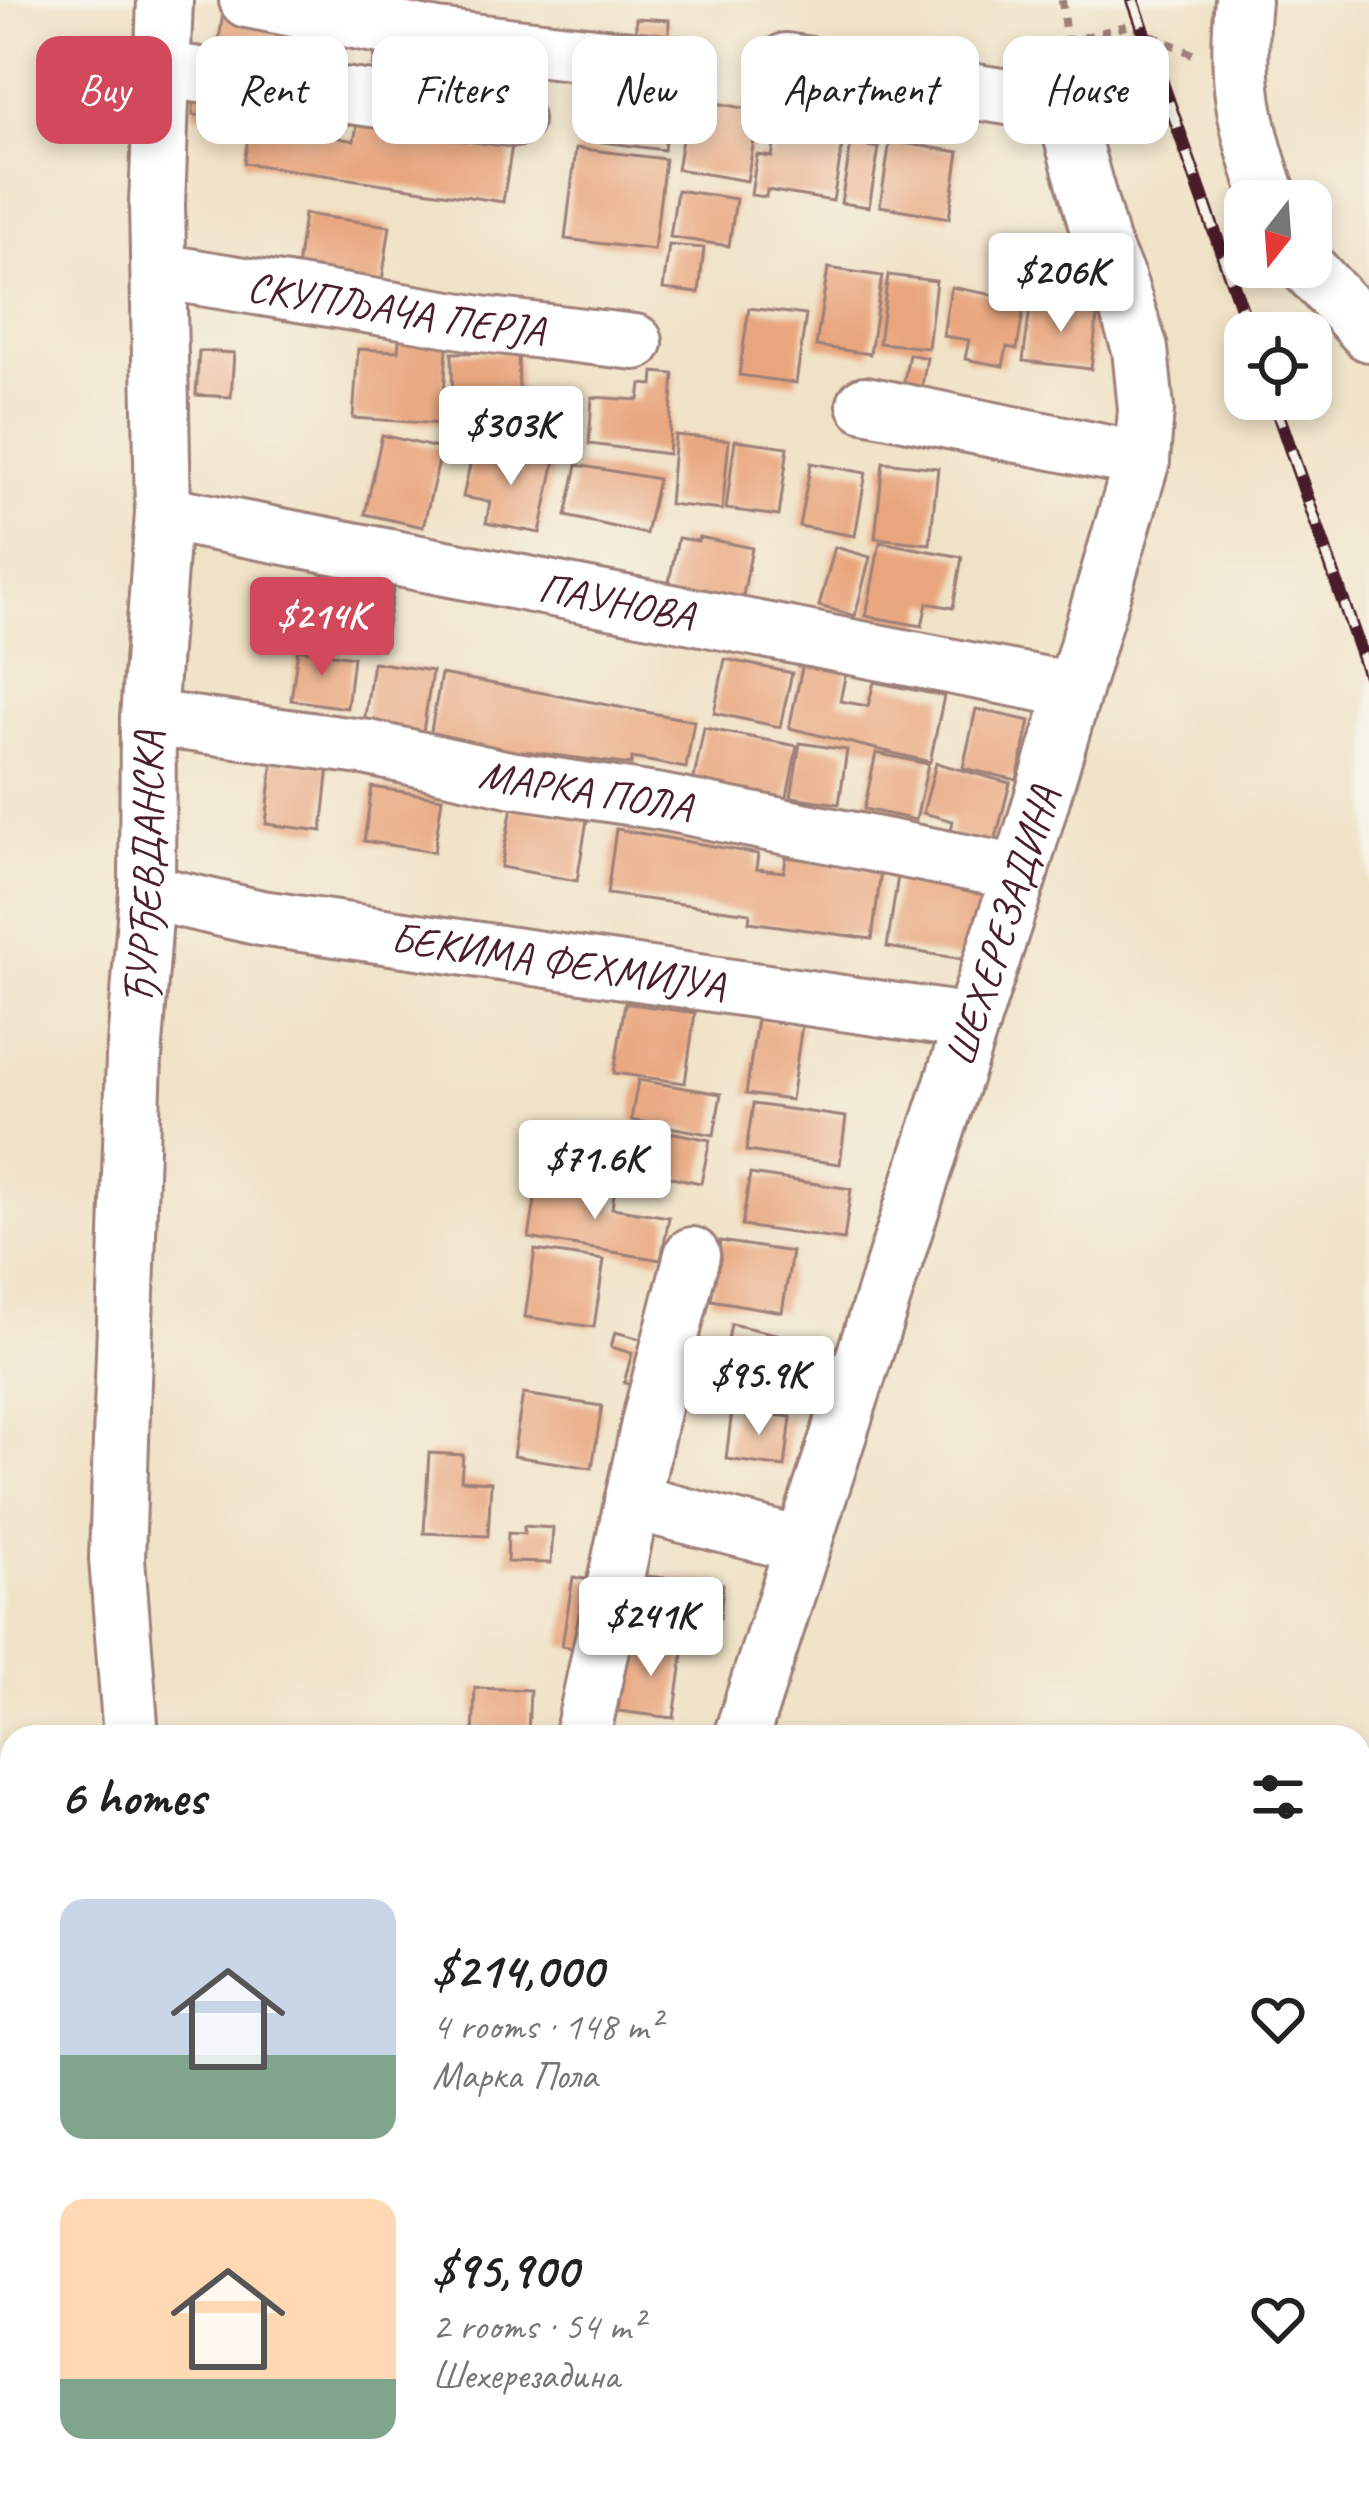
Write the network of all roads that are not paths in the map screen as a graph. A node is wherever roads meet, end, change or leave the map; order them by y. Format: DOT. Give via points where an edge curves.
graph roads {
  1 [pos="165,0"];
  2 [pos="247,0"];
  3 [pos="1243,0"];
  4 [pos="164,36"];
  5 [pos="572,52"];
  6 [pos="172,71"];
  7 [pos="979,92"];
  8 [pos="372,99"];
  9 [pos="160,144"];
  10 [pos="1263,180"];
  11 [pos="159,271"];
  12 [pos="1326,288"];
  13 [pos="1369,334"];
  14 [pos="634,342"];
  15 [pos="865,404"];
  16 [pos="1142,460"];
  17 [pos="163,513"];
  18 [pos="1072,690"];
  19 [pos="148,718"];
  20 [pos="1020,873"];
  21 [pos="147,892"];
  22 [pos="972,1022"];
  23 [pos="692,1255"];
  24 [pos="632,1502"];
  25 [pos="801,1545"];
  26 [pos="129,1725"];
  27 [pos="585,1725"];
  28 [pos="745,1725"];
  1 -- 4 [label="street, ЂУРЂЕВДАНСКА"];
  2 -- 5 [label="street" via="437,37"];
  3 -- 10 [label="street" via="1238,65"];
  6 -- 8 [label="street"];
  7 -- 16 [label="street, ШЕХЕРЕЗАДИНА" via="1063,106 1140,349"];
  9 -- 11 [label="street, ЂУРЂЕВДАНСКА"];
  11 -- 14 [label="street, СКУПЉАЧА ПЕРЈА"];
  11 -- 17 [label="street, ЂУРЂЕВДАНСКА"];
  12 -- 13 [label="street"];
  15 -- 16 [label="street"];
  16 -- 18 [label="street, ШЕХЕРЕЗАДИНА"];
  17 -- 18 [label="street, ПАУНОВА"];
  17 -- 19 [label="street, ЂУРЂЕВДАНСКА"];
  18 -- 20 [label="street, ШЕХЕРЕЗАДИНА"];
  19 -- 20 [label="street, МАРКА ПОЛА" via="369,748"];
  19 -- 21 [label="street, ЂУРЂЕВДАНСКА"];
  20 -- 22 [label="street, ШЕХЕРЕЗАДИНА"];
  21 -- 22 [label="street, БЕКИМА ФЕХМИЈУА" via="261,918"];
  21 -- 26 [label="street, ЂУРЂЕВДАНСКА" via="117,1559"];
  22 -- 25 [label="street, ШЕХЕРЕЗАДИНА"];
  23 -- 24 [label="street"];
  24 -- 25 [label="street"];
  24 -- 27 [label="street"];
  25 -- 28 [label="street, ШЕХЕРЕЗАДИНА"];
}
